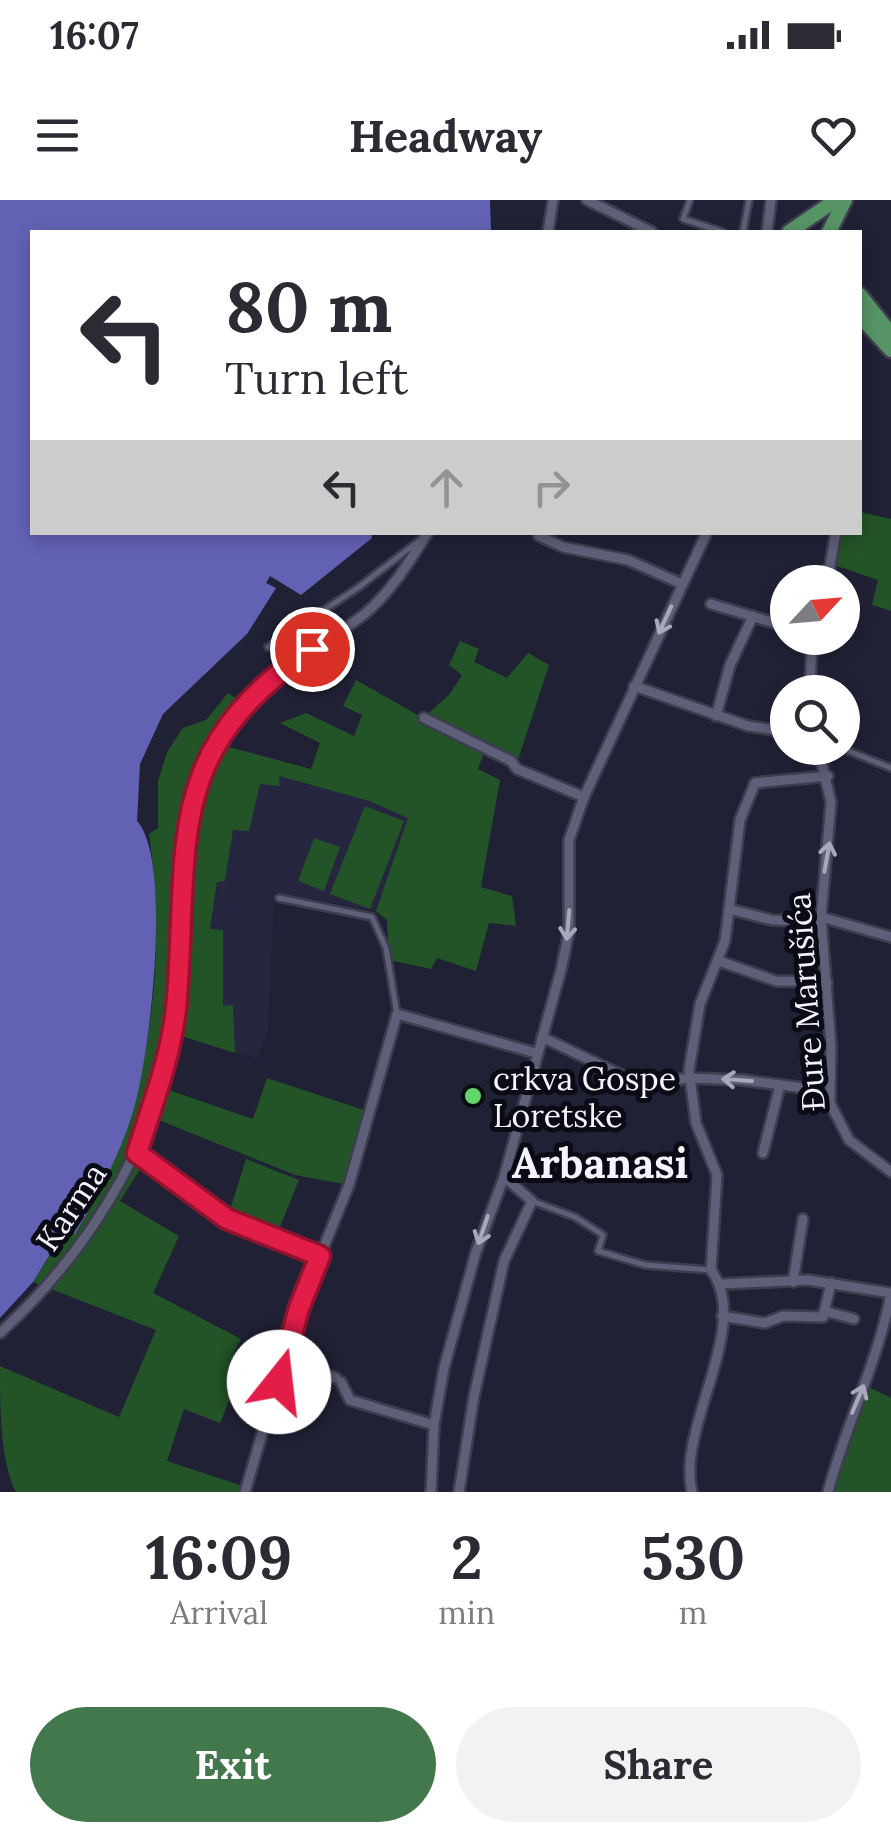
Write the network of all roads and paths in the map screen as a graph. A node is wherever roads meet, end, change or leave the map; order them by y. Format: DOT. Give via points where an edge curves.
graph roads {
  1 [pos="553,200"];
  2 [pos="587,200"];
  3 [pos="690,200"];
  4 [pos="749,200"];
  5 [pos="771,200"];
  6 [pos="836,200"];
  7 [pos="845,200"];
  8 [pos="548,230"];
  9 [pos="648,230"];
  10 [pos="717,230"];
  11 [pos="744,230"];
  12 [pos="767,230"];
  13 [pos="793,230"];
  14 [pos="830,230"];
  15 [pos="862,298"];
  16 [pos="864,325"];
  17 [pos="891,334"];
  18 [pos="891,350"];
  19 [pos="427,535"];
  20 [pos="427,535"];
  21 [pos="706,535"];
  22 [pos="836,535"];
  23 [pos="539,536"];
  24 [pos="831,565"];
  25 [pos="682,584"];
  26 [pos="711,604"];
  27 [pos="753,616"];
  28 [pos="770,621"];
  29 [pos="268,646"];
  30 [pos="634,686"];
  31 [pos="716,716"];
  32 [pos="424,718"];
  33 [pos="770,728"];
  34 [pos="860,756"];
  35 [pos="824,765"];
  36 [pos="891,768"];
  37 [pos="828,776"];
  38 [pos="584,797"];
  39 [pos="279,898"];
  40 [pos="728,910"];
  41 [pos="821,919"];
  42 [pos="891,936"];
  43 [pos="720,961"];
  44 [pos="828,982"];
  45 [pos="397,1014"];
  46 [pos="542,1036"];
  47 [pos="536,1053"];
  48 [pos="689,1078"];
  49 [pos="780,1085"];
  50 [pos="830,1103"];
  51 [pos="137,1153"];
  52 [pos="764,1153"];
  53 [pos="891,1172"];
  54 [pos="504,1177"];
  55 [pos="532,1201"];
  56 [pos="803,1220"];
  57 [pos="320,1256"];
  58 [pos="711,1270"];
  59 [pos="793,1282"];
  60 [pos="722,1284"];
  61 [pos="831,1284"];
  62 [pos="891,1293"];
  63 [pos="824,1311"];
  64 [pos="722,1316"];
  65 [pos="854,1319"];
  66 [pos="0,1333"];
  67 [pos="287,1358"];
  68 [pos="434,1425"];
  69 [pos="245,1492"];
  70 [pos="430,1492"];
  71 [pos="459,1492"];
  72 [pos="692,1492"];
  73 [pos="828,1492"];
  1 -- 8 [label="street"];
  2 -- 9 [label="street"];
  3 -- 10 [label="lane" via="683,219"];
  4 -- 11 [label="lane"];
  5 -- 12 [label="street"];
  6 -- 13 [label="main road"];
  7 -- 14 [label="main road"];
  15 -- 17 [label="main road"];
  16 -- 18 [label="main road"];
  19 -- 29 [label="lane"];
  20 -- 51 [label="street, Karma" via="365,614 251,696 204,762 179,887 169,1052"];
  21 -- 25 [label="street"];
  22 -- 24 [label="street"];
  23 -- 25 [label="street" via="563,548 628,560"];
  25 -- 30 [label="street, one-way"];
  26 -- 27 [label="street"];
  27 -- 28 [label="street"];
  27 -- 31 [label="street"];
  30 -- 31 [label="street"];
  30 -- 38 [label="street"];
  31 -- 33 [label="street"];
  32 -- 38 [label="street"];
  34 -- 36 [label="lane"];
  35 -- 37 [label="street, Đure Marušića"];
  37 -- 40 [label="street" via="756,783 740,820"];
  41 -- 37 [label="street, Đure Marušića, one-way" via="831,821"];
  38 -- 46 [label="street, one-way" via="569,840 569,932"];
  39 -- 45 [label="lane" via="372,916 386,948"];
  40 -- 41 [label="street" via="772,920"];
  40 -- 43 [label="street"];
  41 -- 42 [label="street"];
  41 -- 44 [label="street, Đure Marušića"];
  43 -- 44 [label="street" via="776,981"];
  43 -- 48 [label="street" via="700,1004"];
  44 -- 50 [label="street, Đure Marušića"];
  45 -- 47 [label="street"];
  45 -- 57 [label="street" via="349,1185"];
  46 -- 47 [label="street"];
  46 -- 48 [label="street" via="642,1085"];
  47 -- 54 [label="street"];
  49 -- 48 [label="street, one-way"];
  48 -- 58 [label="street" via="696,1122 717,1176"];
  49 -- 50 [label="street" via="804,1088"];
  49 -- 52 [label="street"];
  50 -- 53 [label="street, Đure Marušića" via="849,1140"];
  51 -- 57 [label="street" via="227,1219"];
  51 -- 66 [label="street, Karma" via="90,1231 36,1301"];
  54 -- 55 [label="street"];
  54 -- 68 [label="street, one-way" via="470,1272"];
  55 -- 58 [label="lane" via="603,1234 598,1251 646,1265"];
  55 -- 71 [label="street" via="504,1261"];
  56 -- 59 [label="street"];
  57 -- 67 [label="street"];
  58 -- 60 [label="street"];
  59 -- 60 [label="street"];
  59 -- 61 [label="street"];
  60 -- 64 [label="street"];
  61 -- 62 [label="street"];
  61 -- 63 [label="street"];
  73 -- 62 [label="street, one-way" via="857,1397 881,1347"];
  63 -- 64 [label="street" via="823,1317 783,1316 765,1323"];
  63 -- 65 [label="street"];
  64 -- 72 [label="street" via="689,1460"];
  67 -- 68 [label="street" via="338,1380 350,1400"];
  67 -- 69 [label="street"];
  68 -- 70 [label="street"];
}
